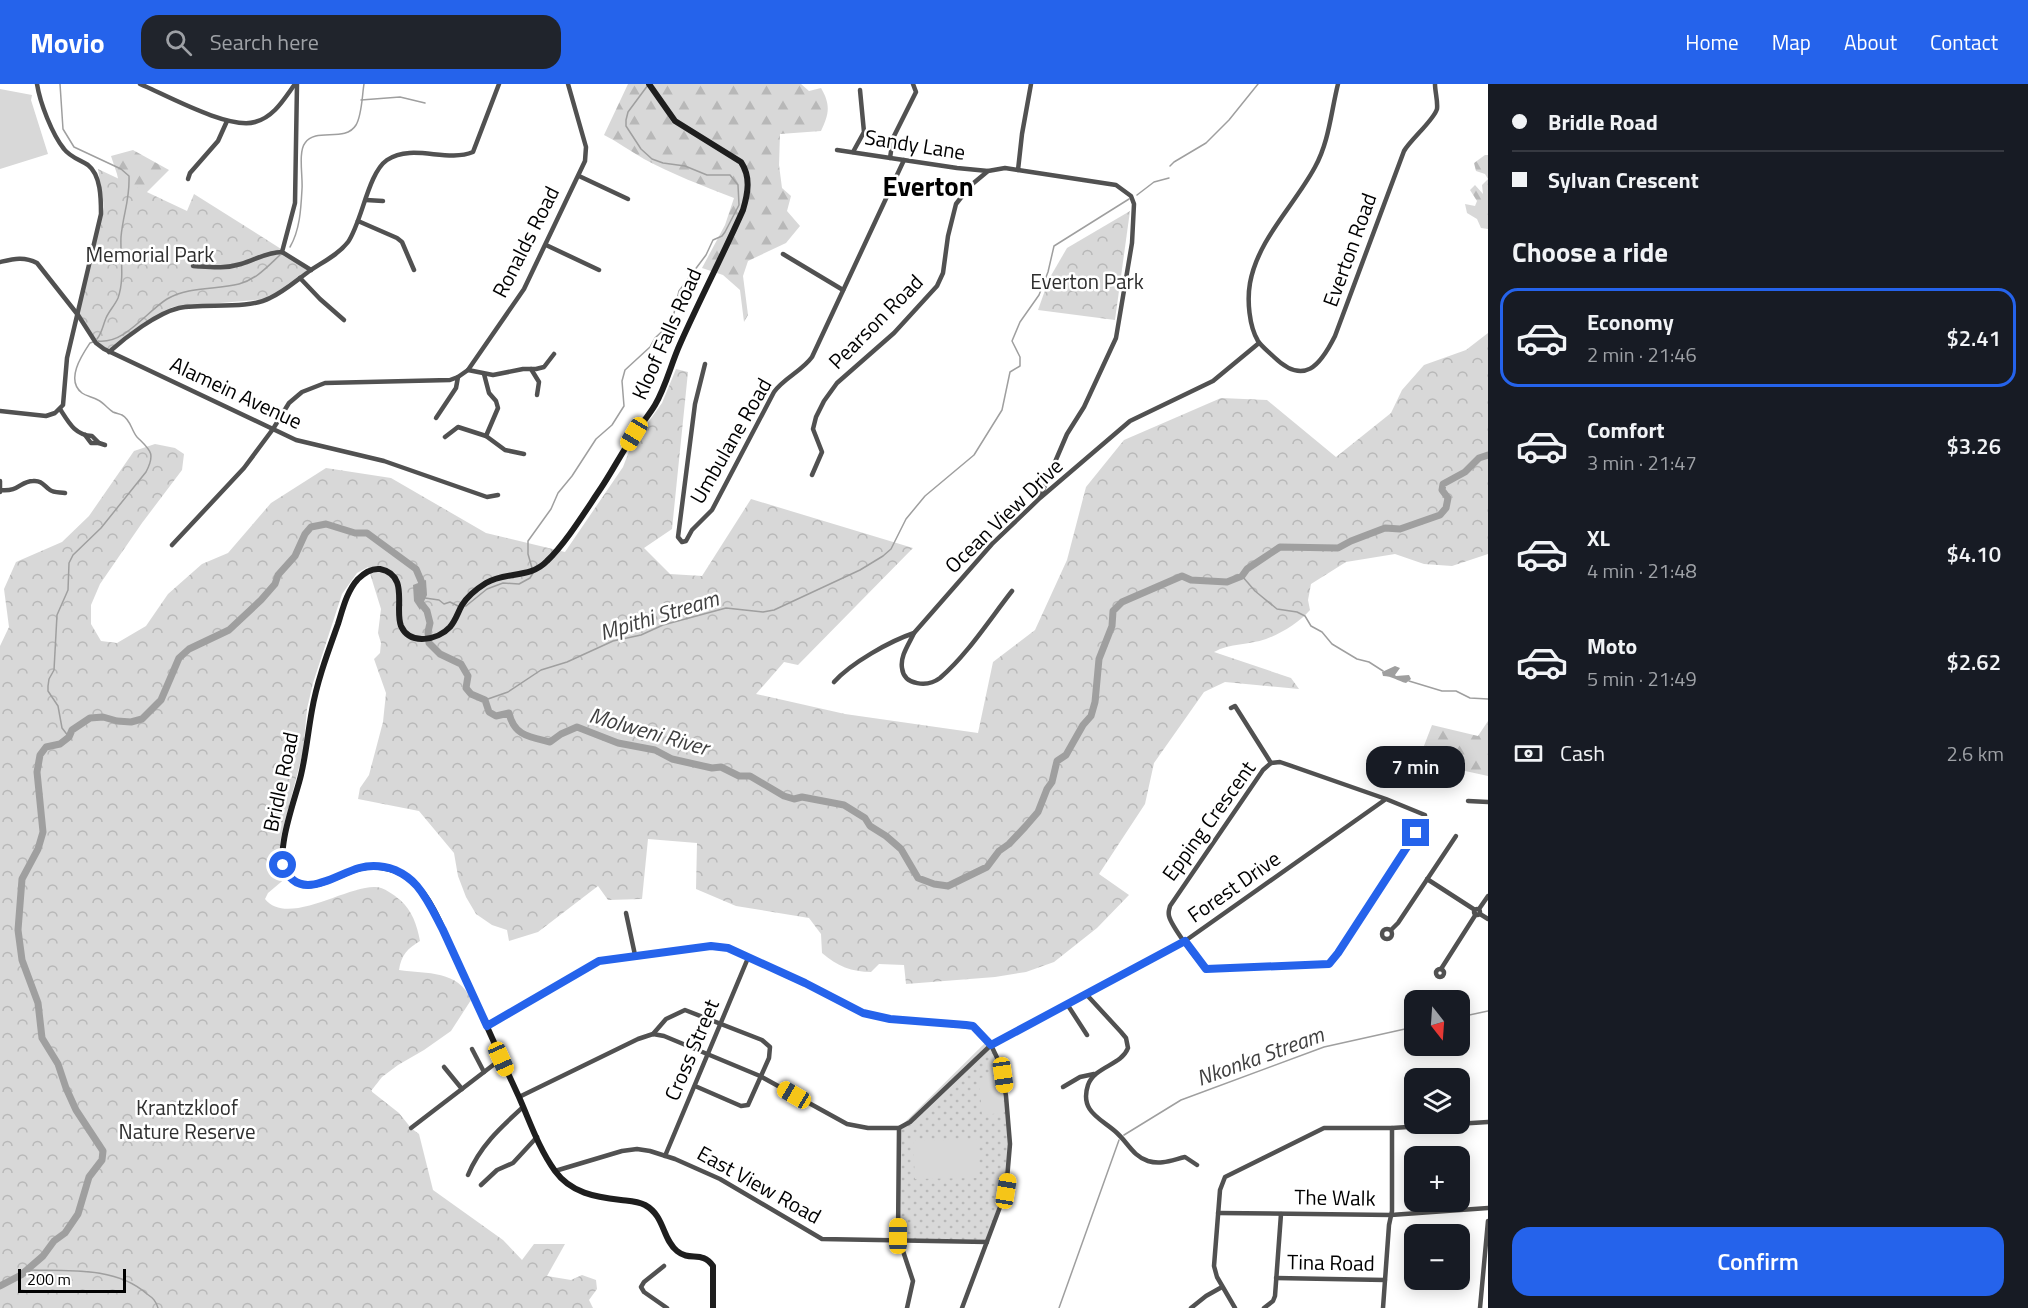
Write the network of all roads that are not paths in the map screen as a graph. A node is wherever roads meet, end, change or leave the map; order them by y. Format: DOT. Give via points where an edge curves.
graph roads {
  1 [pos="37,84"];
  2 [pos="140,84"];
  3 [pos="296,84"];
  4 [pos="499,84"];
  5 [pos="568,84"];
  6 [pos="914,84"];
  7 [pos="1031,84"];
  8 [pos="1338,84"];
  9 [pos="1435,84"];
  10 [pos="650,86"];
  11 [pos="860,90"];
  12 [pos="227,121"];
  13 [pos="837,150"];
  14 [pos="853,152"];
  15 [pos="890,158"];
  16 [pos="904,160"];
  17 [pos="1018,170"];
  18 [pos="988,171"];
  19 [pos="579,176"];
  20 [pos="188,179"];
  21 [pos="628,199"];
  22 [pos="366,200"];
  23 [pos="383,201"];
  24 [pos="357,221"];
  25 [pos="546,245"];
  26 [pos="282,252"];
  27 [pos="783,254"];
  28 [pos="0,262"];
  29 [pos="193,266"];
  30 [pos="311,270"];
  31 [pos="414,270"];
  32 [pos="599,270"];
  33 [pos="300,278"];
  34 [pos="843,290"];
  35 [pos="78,315"];
  36 [pos="344,320"];
  37 [pos="1259,343"];
  38 [pos="109,352"];
  39 [pos="554,354"];
  40 [pos="705,364"];
  41 [pos="531,369"];
  42 [pos="468,370"];
  43 [pos="484,374"];
  44 [pos="458,378"];
  45 [pos="537,395"];
  46 [pos="60,409"];
  47 [pos="0,411"];
  48 [pos="436,418"];
  49 [pos="273,429"];
  50 [pos="486,436"];
  51 [pos="445,437"];
  52 [pos="105,445"];
  53 [pos="524,454"];
  54 [pos="812,475"];
  55 [pos="0,481"];
  56 [pos="0,491"];
  57 [pos="65,493"];
  58 [pos="498,495"];
  59 [pos="1040,498"];
  60 [pos="172,545"];
  61 [pos="1012,591"];
  62 [pos="445,632"];
  63 [pos="914,633"];
  64 [pos="834,682"];
  65 [pos="1231,708"];
  66 [pos="1271,763"];
  67 [pos="1386,799"];
  68 [pos="1468,801"];
  69 [pos="1488,802"];
  70 [pos="1456,836"];
  71 [pos="1427,879"];
  72 [pos="1488,896"];
  73 [pos="1477,912"];
  74 [pos="626,913"];
  75 [pos="1488,919"];
  76 [pos="1391,930"];
  77 [pos="1185,941"];
  78 [pos="635,955"];
  79 [pos="748,958"];
  80 [pos="1441,969"];
  81 [pos="1086,994"];
  82 [pos="1067,1004"];
  83 [pos="721,1023"];
  84 [pos="487,1026"];
  85 [pos="653,1034"];
  86 [pos="1087,1035"];
  87 [pos="991,1045"];
  88 [pos="472,1049"];
  89 [pos="708,1054"];
  90 [pos="501,1059"];
  91 [pos="444,1067"];
  92 [pos="484,1072"];
  93 [pos="1096,1073"];
  94 [pos="760,1076"];
  95 [pos="695,1086"];
  96 [pos="1063,1087"];
  97 [pos="462,1089"];
  98 [pos="519,1097"];
  99 [pos="523,1107"];
  100 [pos="1488,1122"];
  101 [pos="411,1128"];
  102 [pos="899,1128"];
  103 [pos="1392,1128"];
  104 [pos="537,1137"];
  105 [pos="665,1156"];
  106 [pos="1197,1165"];
  107 [pos="555,1171"];
  108 [pos="468,1175"];
  109 [pos="481,1185"];
  110 [pos="1488,1208"];
  111 [pos="1218,1213"];
  112 [pos="1281,1214"];
  113 [pos="1391,1215"];
  114 [pos="1488,1221"];
  115 [pos="898,1240"];
  116 [pos="987,1242"];
  117 [pos="664,1266"];
  118 [pos="1276,1278"];
  119 [pos="1385,1280"];
  120 [pos="1222,1287"];
  121 [pos="667,1308"];
  122 [pos="713,1308"];
  123 [pos="907,1308"];
  124 [pos="962,1308"];
  125 [pos="1191,1308"];
  126 [pos="1234,1308"];
  127 [pos="1264,1308"];
  128 [pos="1383,1308"];
  129 [pos="1480,1308"];
  1 -- 35 [label="street" via="63,148 91,167 98,182 101,214"];
  2 -- 12 [label="street"];
  3 -- 12 [label="street" via="266,117 247,124"];
  3 -- 26 [label="street" via="295,203"];
  4 -- 22 [label="street" via="473,152 411,153 388,160 380,167"];
  5 -- 19 [label="street, Ronalds Road" via="587,154"];
  6 -- 15 [label="street" via="916,92 893,138"];
  7 -- 17 [label="street"];
  8 -- 37 [label="street" via="1320,158 1266,241 1253,269 1249,305"];
  9 -- 37 [label="street, Everton Road" via="1437,110 1404,152 1335,336 1323,357 1308,370 1293,371"];
  10 -- 62 [label="main road, Kloof Falls Road" via="675,121 741,162 748,185 743,210 656,404 587,508 546,563 526,574 488,582 462,606"];
  11 -- 14 [label="street" via="864,132"];
  12 -- 20 [label="street" via="218,141"];
  13 -- 14 [label="street, Sandy Lane"];
  14 -- 15 [label="street, Sandy Lane"];
  15 -- 16 [label="street, Sandy Lane"];
  16 -- 18 [label="street, Sandy Lane"];
  16 -- 34 [label="street, Umbulane Road"];
  17 -- 18 [label="street"];
  17 -- 59 [label="street" via="1116,185 1131,196 1134,204 1116,338 1067,434"];
  18 -- 54 [label="street, Pearson Road" via="956,204 937,286 894,333 837,383 824,401 813,429 822,452"];
  19 -- 21 [label="street"];
  19 -- 25 [label="street, Ronalds Road"];
  22 -- 23 [label="street"];
  22 -- 24 [label="street"];
  24 -- 30 [label="street" via="346,245"];
  24 -- 31 [label="street" via="402,242"];
  25 -- 32 [label="street"];
  25 -- 42 [label="street, Ronalds Road" via="524,289"];
  26 -- 29 [label="street" via="224,268"];
  26 -- 30 [label="street"];
  27 -- 34 [label="street"];
  28 -- 35 [label="street, Alamein Avenue" via="20,258 37,263"];
  30 -- 33 [label="street"];
  33 -- 36 [label="street"];
  33 -- 38 [label="street" via="266,300 173,310"];
  34 -- 40 [label="street, Umbulane Road" via="812,357 774,392 712,510 682,542 678,537 695,404"];
  35 -- 38 [label="street, Alamein Avenue" via="95,341"];
  35 -- 46 [label="street"];
  37 -- 59 [label="street, Ocean View Drive" via="1213,381 1130,421"];
  38 -- 49 [label="street, Alamein Avenue"];
  39 -- 41 [label="street" via="544,367"];
  41 -- 43 [label="street"];
  41 -- 45 [label="street" via="540,386"];
  42 -- 43 [label="street"];
  42 -- 44 [label="street, Ronalds Road"];
  43 -- 50 [label="street" via="498,408"];
  44 -- 48 [label="street" via="456,388"];
  44 -- 49 [label="street" via="325,383 294,397"];
  46 -- 47 [label="street" via="46,416"];
  46 -- 52 [label="street" via="70,426 91,443"];
  49 -- 58 [label="street, Alamein Avenue" via="306,444 384,461 478,495"];
  49 -- 60 [label="street" via="244,468"];
  50 -- 51 [label="street" via="458,427"];
  50 -- 53 [label="street" via="505,450"];
  55 -- 56 [label="street"];
  56 -- 57 [label="street" via="12,491 35,481"];
  59 -- 63 [label="street, Ocean View Drive" via="992,544"];
  61 -- 63 [label="street, Ocean View Drive" via="946,672 931,683 910,681 902,670"];
  62 -- 84 [label="main road, Bridle Road" via="428,639 411,636 401,626 399,591 392,576 376,569 360,577 346,600 319,678 304,764 285,838 283,865 293,879 309,885 366,867 392,869 407,877 418,886 431,908"];
  63 -- 64 [label="street" via="850,667"];
  65 -- 66 [label="street" via="1235,706"];
  66 -- 67 [label="street, Epping Crescent" via="1280,762"];
  66 -- 77 [label="street, Epping Crescent" via="1172,902 1170,919"];
  67 -- 77 [label="street, Forest Drive"];
  67 -- 77 [label="street, Epping Crescent" via="1426,816 1329,964 1206,969"];
  68 -- 69 [label="street"];
  70 -- 71 [label="street"];
  71 -- 73 [label="street"];
  71 -- 76 [label="street"];
  72 -- 73 [label="street"];
  73 -- 75 [label="street"];
  73 -- 80 [label="street"];
  74 -- 78 [label="street"];
  77 -- 81 [label="street, Forest Drive"];
  78 -- 79 [label="street" via="711,946 728,948"];
  78 -- 84 [label="street" via="593,963"];
  79 -- 83 [label="street, Cross Street"];
  79 -- 87 [label="street" via="863,1013 973,1026"];
  81 -- 82 [label="street, Forest Drive"];
  81 -- 93 [label="street" via="1126,1038 1128,1048 1122,1057"];
  82 -- 86 [label="street"];
  82 -- 87 [label="street, Forest Drive"];
  83 -- 85 [label="street" via="685,1010 662,1022"];
  83 -- 89 [label="street, Cross Street"];
  83 -- 94 [label="street" via="770,1047 770,1058"];
  84 -- 90 [label="main road, Bridle Road"];
  85 -- 89 [label="street"];
  85 -- 98 [label="street"];
  87 -- 102 [label="street, Forest Drive"];
  87 -- 116 [label="street" via="1003,1075 1010,1144 1006,1191"];
  88 -- 92 [label="street"];
  89 -- 94 [label="street"];
  89 -- 95 [label="street, Cross Street"];
  90 -- 92 [label="street"];
  90 -- 98 [label="main road, Bridle Road"];
  91 -- 97 [label="street"];
  92 -- 97 [label="street"];
  93 -- 96 [label="street"];
  93 -- 106 [label="street" via="1087,1087 1089,1108 1133,1151 1148,1161 1164,1163 1185,1157"];
  94 -- 95 [label="street" via="752,1100 745,1106"];
  94 -- 102 [label="street" via="847,1124"];
  95 -- 105 [label="street, Cross Street"];
  97 -- 101 [label="street"];
  98 -- 99 [label="main road, Bridle Road"];
  99 -- 104 [label="main road, Bridle Road"];
  99 -- 108 [label="street" via="486,1142"];
  100 -- 103 [label="street"];
  102 -- 115 [label="street"];
  103 -- 111 [label="street" via="1324,1128 1281,1148 1225,1177 1220,1185"];
  103 -- 113 [label="street"];
  104 -- 107 [label="main road, Bridle Road"];
  104 -- 109 [label="street" via="513,1163 497,1170"];
  105 -- 107 [label="street, East View Road" via="629,1149"];
  105 -- 115 [label="street, East View Road" via="720,1179 822,1239"];
  107 -- 122 [label="main road, Bridle Road" via="581,1192 646,1205 658,1217 675,1250 685,1256 709,1259 713,1266"];
  110 -- 113 [label="street, The Walk"];
  111 -- 112 [label="street, The Walk"];
  111 -- 120 [label="street" via="1214,1266"];
  112 -- 113 [label="street, The Walk"];
  112 -- 118 [label="street"];
  113 -- 119 [label="street"];
  114 -- 129 [label="street"];
  115 -- 116 [label="street, East View Road"];
  115 -- 123 [label="street" via="914,1281"];
  116 -- 124 [label="street"];
  117 -- 121 [label="street" via="641,1287"];
  118 -- 119 [label="street, Tina Road"];
  118 -- 127 [label="street" via="1273,1300"];
  119 -- 128 [label="street"];
  120 -- 125 [label="street"];
  120 -- 126 [label="street"];
}
